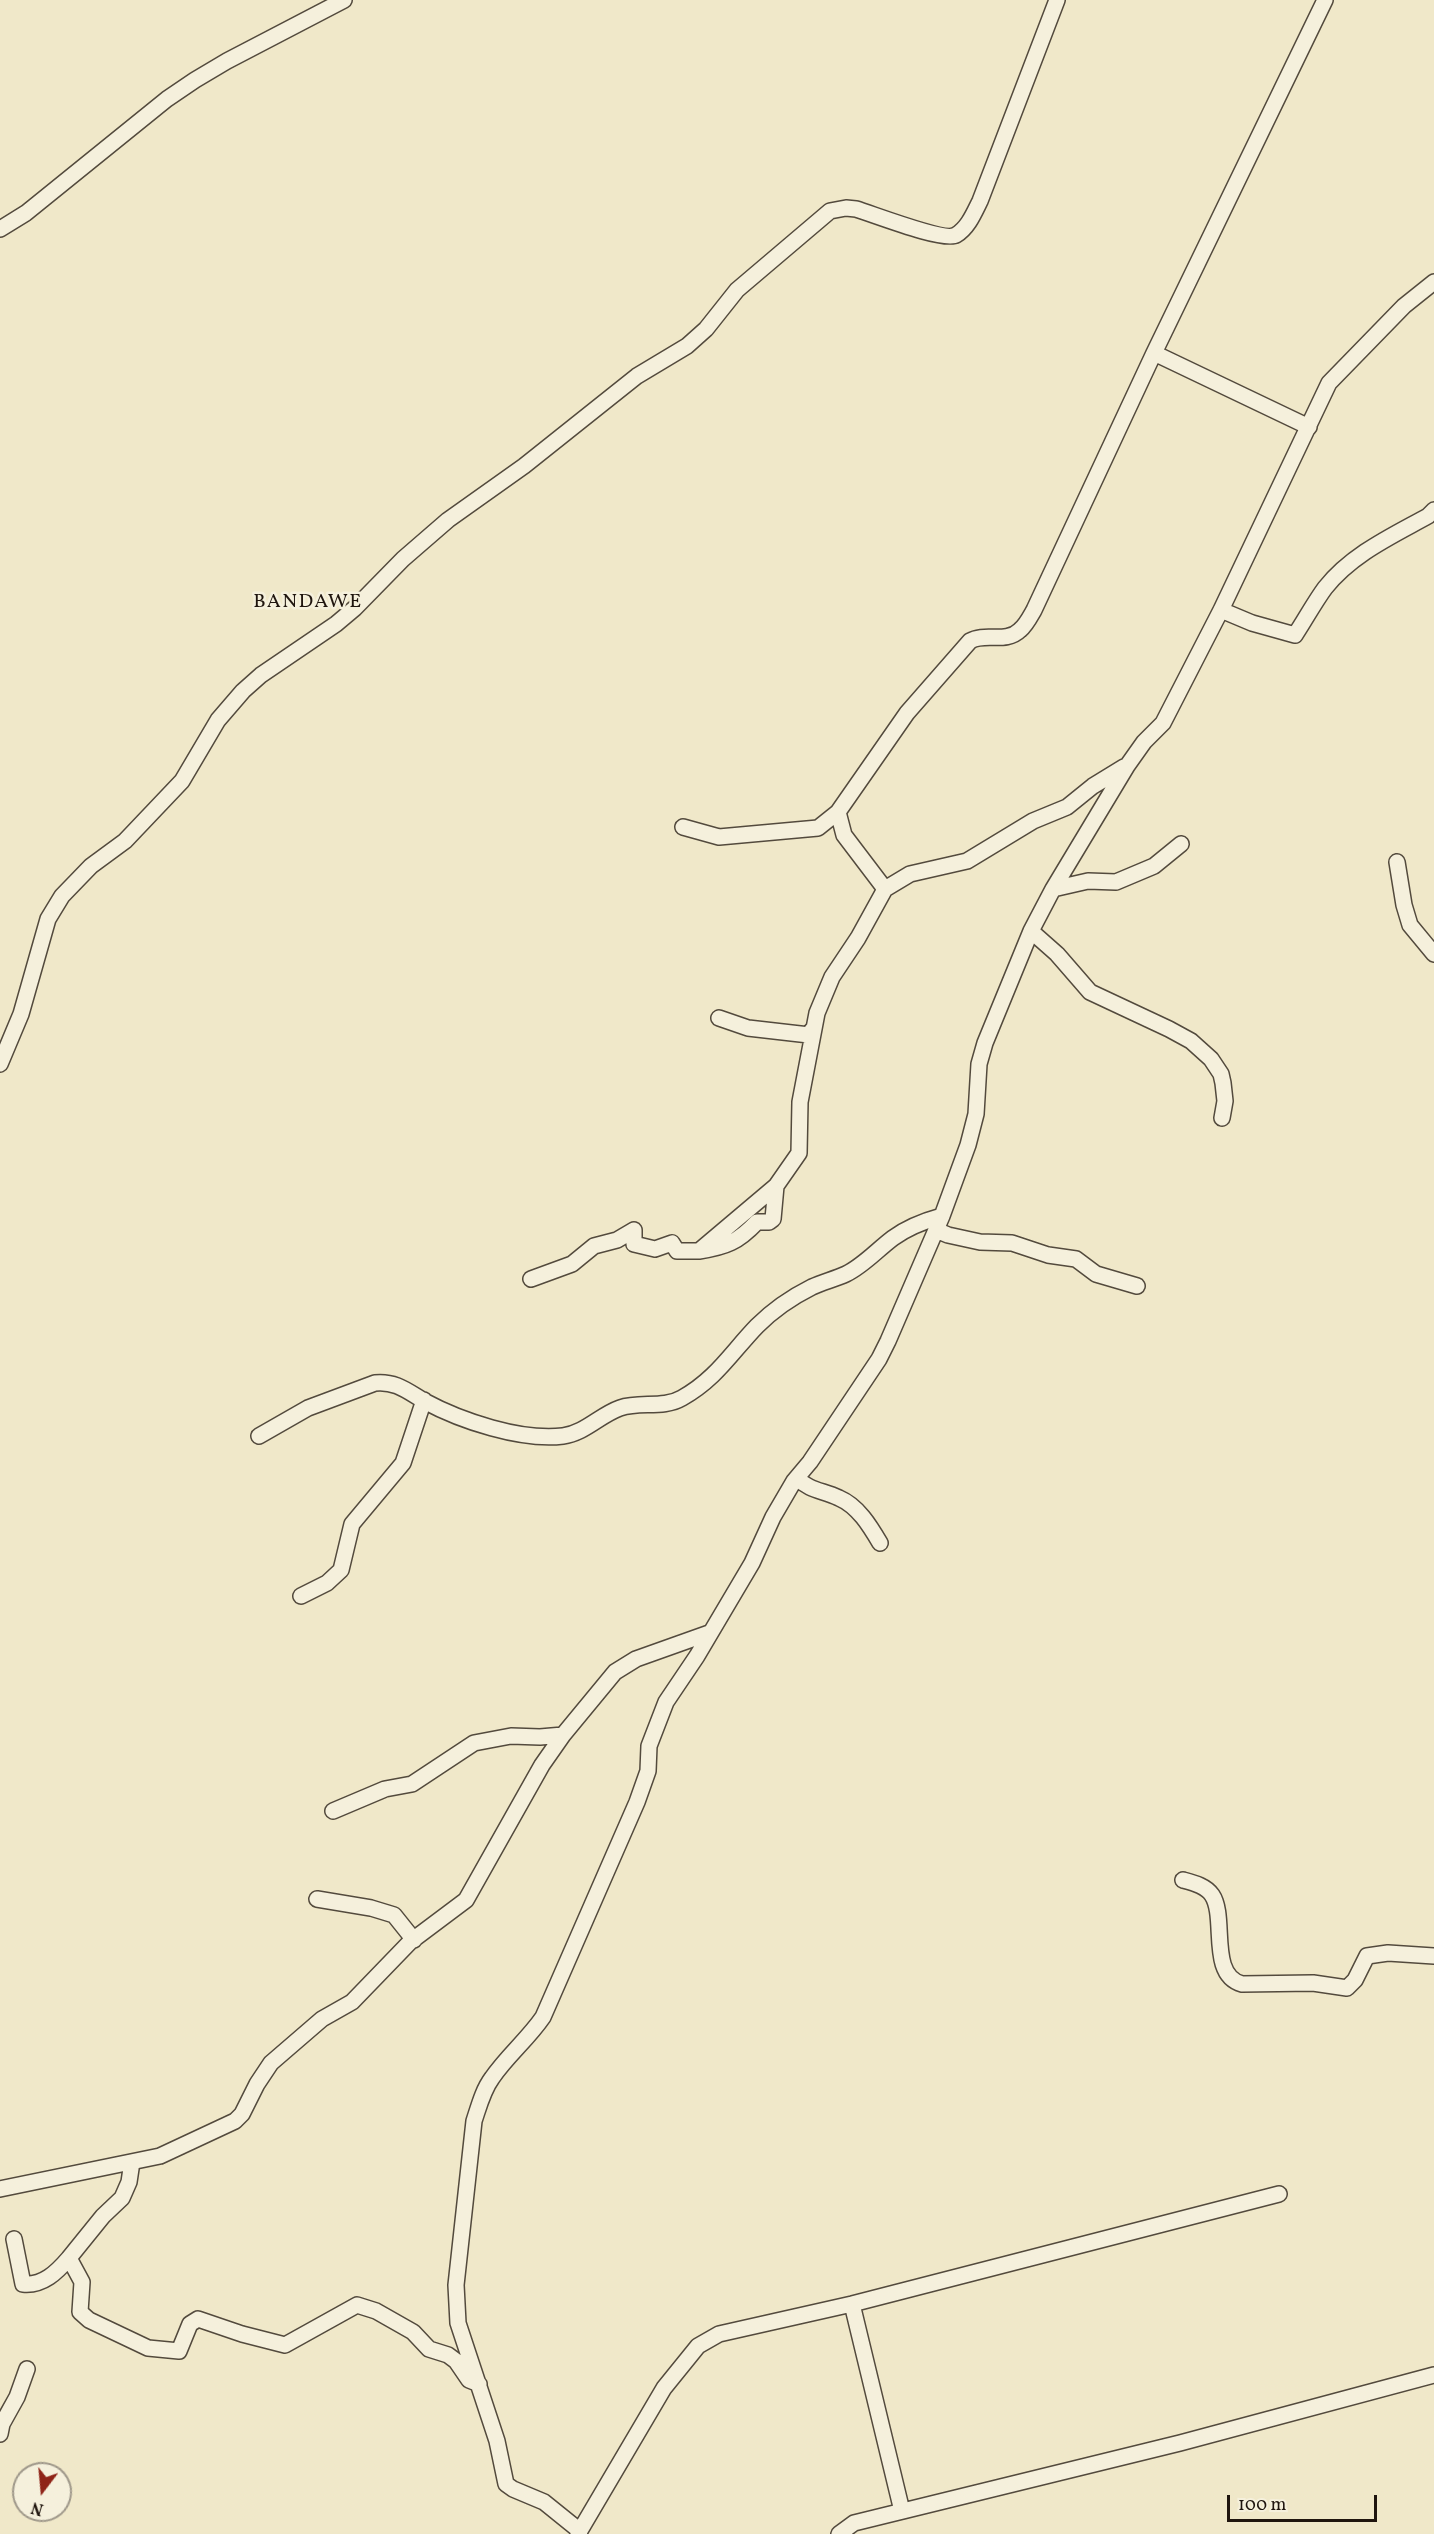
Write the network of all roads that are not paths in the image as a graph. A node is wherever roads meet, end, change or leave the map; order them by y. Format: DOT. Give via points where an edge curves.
graph roads {
  1 [pos="344,0"];
  2 [pos="1057,0"];
  3 [pos="1325,0"];
  4 [pos="0,229"];
  5 [pos="1434,282"];
  6 [pos="1154,353"];
  7 [pos="1309,427"];
  8 [pos="1434,510"];
  9 [pos="1221,610"];
  10 [pos="1127,766"];
  11 [pos="838,812"];
  12 [pos="683,827"];
  13 [pos="1181,844"];
  14 [pos="1397,862"];
  15 [pos="885,889"];
  16 [pos="1053,889"];
  17 [pos="1031,931"];
  18 [pos="1434,954"];
  19 [pos="719,1018"];
  20 [pos="812,1030"];
  21 [pos="0,1064"];
  22 [pos="1222,1118"];
  23 [pos="776,1186"];
  24 [pos="939,1223"];
  25 [pos="699,1251"];
  26 [pos="531,1279"];
  27 [pos="1137,1286"];
  28 [pos="424,1401"];
  29 [pos="259,1436"];
  30 [pos="796,1478"];
  31 [pos="880,1543"];
  32 [pos="301,1596"];
  33 [pos="709,1633"];
  34 [pos="563,1734"];
  35 [pos="333,1811"];
  36 [pos="1183,1880"];
  37 [pos="317,1899"];
  38 [pos="414,1940"];
  39 [pos="1434,1956"];
  40 [pos="132,2162"];
  41 [pos="0,2190"];
  42 [pos="1278,2194"];
  43 [pos="14,2239"];
  44 [pos="69,2258"];
  45 [pos="852,2304"];
  46 [pos="27,2369"];
  47 [pos="1434,2374"];
  48 [pos="478,2384"];
  49 [pos="0,2434"];
  50 [pos="902,2511"];
  51 [pos="579,2533"];
  52 [pos="839,2534"];
  1 -- 4 [label="street" via="195,80 26,213"];
  2 -- 21 [label="street" via="969,222 953,237 856,209 830,211 737,290 687,346 638,376 448,520 336,624 261,675 218,720 182,781 125,842 91,866 62,896 48,919 21,1014"];
  3 -- 6 [label="street"];
  5 -- 7 [label="street" via="1404,306 1329,383"];
  6 -- 7 [label="street"];
  6 -- 11 [label="street" via="1034,610 1019,632 1001,638 982,635 970,641 906,713"];
  7 -- 9 [label="street"];
  8 -- 9 [label="street" via="1347,566 1325,588 1295,635"];
  9 -- 10 [label="street" via="1163,723"];
  10 -- 15 [label="street" via="1066,807 1033,821 967,861 910,874"];
  10 -- 16 [label="street"];
  11 -- 12 [label="street" via="818,828 801,831 719,837"];
  11 -- 15 [label="street" via="844,835"];
  13 -- 16 [label="street" via="1154,866 1116,882 1088,880"];
  14 -- 18 [label="street" via="1410,925"];
  15 -- 20 [label="street" via="832,977"];
  16 -- 17 [label="street"];
  17 -- 22 [label="street" via="1090,992 1170,1029 1211,1059 1223,1083"];
  17 -- 24 [label="street" via="985,1043 979,1064 976,1114"];
  19 -- 20 [label="street" via="763,1031 809,1035"];
  20 -- 23 [label="street" via="800,1102 799,1153"];
  23 -- 25 [label="street"];
  23 -- 25 [label="street" via="773,1220 757,1222 724,1247"];
  24 -- 27 [label="street" via="948,1235 1012,1243 1047,1255 1076,1259 1096,1274"];
  24 -- 28 [label="street" via="918,1223 847,1274 790,1300 757,1326 711,1379 680,1400 623,1407 565,1436 520,1434"];
  24 -- 30 [label="street" via="879,1359"];
  25 -- 26 [label="street" via="677,1251 672,1243 655,1249 634,1244 634,1230 594,1246 572,1264"];
  28 -- 29 [label="street" via="393,1383 375,1383 308,1408"];
  28 -- 32 [label="street" via="403,1462 352,1524 340,1570 327,1583"];
  30 -- 31 [label="street" via="808,1488 842,1499 867,1521"];
  30 -- 33 [label="street" via="752,1563"];
  33 -- 34 [label="street" via="623,1666"];
  33 -- 48 [label="street" via="656,1725 648,1770 637,1802 543,2017 492,2078 476,2114 456,2284 458,2323"];
  34 -- 35 [label="street" via="511,1736 474,1743 412,1785 385,1789"];
  34 -- 38 [label="street" via="466,1900"];
  36 -- 39 [label="street" via="1205,1888 1214,1897 1226,1974 1242,1984 1313,1983 1347,1988 1367,1956"];
  37 -- 38 [label="street" via="394,1915"];
  38 -- 40 [label="street" via="352,2002 322,2019 271,2063 235,2121 160,2156"];
  40 -- 41 [label="street"];
  40 -- 44 [label="street" via="122,2198"];
  42 -- 45 [label="street"];
  43 -- 44 [label="street" via="23,2284 36,2285 58,2271"];
  44 -- 48 [label="street" via="81,2282 80,2312 148,2348 179,2351 190,2324 198,2319 285,2345 357,2305 413,2332 429,2349 456,2361 469,2380"];
  45 -- 50 [label="street"];
  45 -- 51 [label="street" via="719,2334 698,2346 664,2388"];
  46 -- 49 [label="street"];
  47 -- 50 [label="street" via="1168,2446"];
  48 -- 51 [label="street" via="506,2484 544,2502"];
  50 -- 52 [label="street" via="854,2523"];
}
